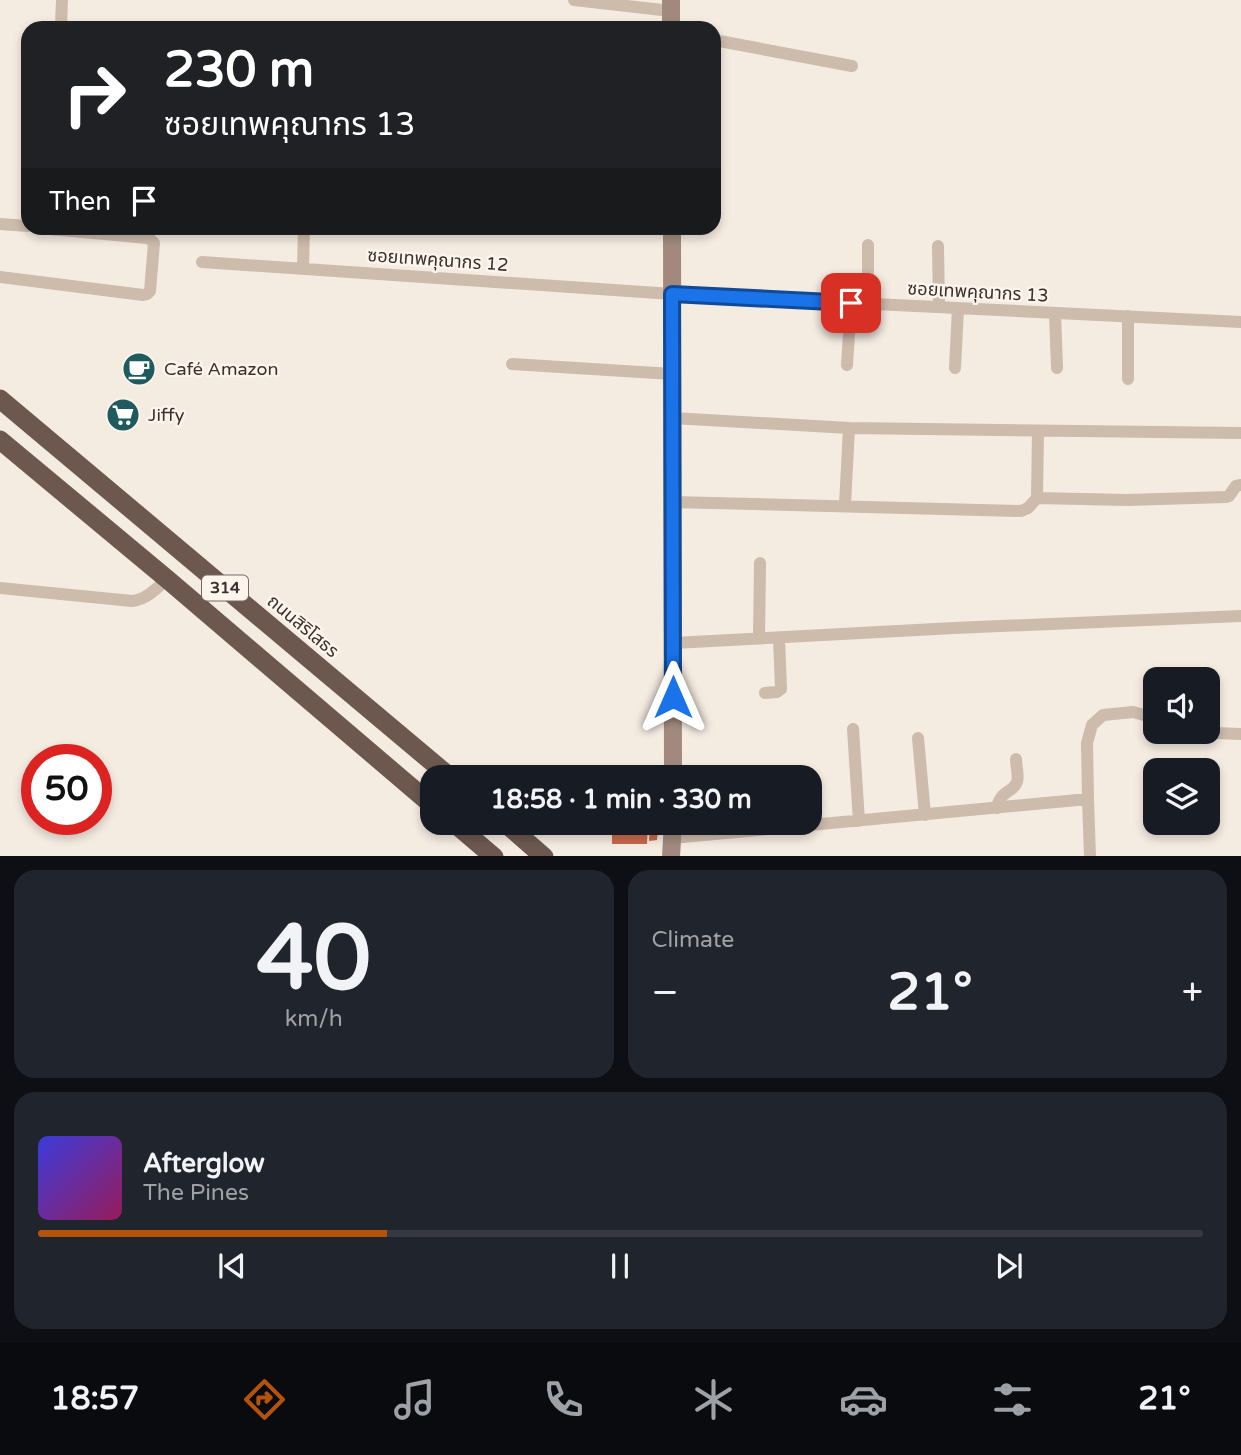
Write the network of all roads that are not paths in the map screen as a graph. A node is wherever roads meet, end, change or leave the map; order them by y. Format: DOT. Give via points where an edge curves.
graph roads {
  1 [pos="62,0"];
  2 [pos="574,0"];
  3 [pos="671,13"];
  4 [pos="61,21"];
  5 [pos="721,41"];
  6 [pos="852,66"];
  7 [pos="0,224"];
  8 [pos="21,226"];
  9 [pos="128,235"];
  10 [pos="304,235"];
  11 [pos="672,235"];
  12 [pos="868,245"];
  13 [pos="937,246"];
  14 [pos="202,262"];
  15 [pos="303,269"];
  16 [pos="0,277"];
  17 [pos="672,294"];
  18 [pos="851,303"];
  19 [pos="868,304"];
  20 [pos="939,307"];
  21 [pos="958,308"];
  22 [pos="1055,313"];
  23 [pos="1129,316"];
  24 [pos="1241,322"];
  25 [pos="512,364"];
  26 [pos="847,365"];
  27 [pos="955,368"];
  28 [pos="1056,368"];
  29 [pos="672,374"];
  30 [pos="1128,379"];
  31 [pos="0,399"];
  32 [pos="672,418"];
  33 [pos="849,428"];
  34 [pos="1038,432"];
  35 [pos="1241,433"];
  36 [pos="0,440"];
  37 [pos="1241,485"];
  38 [pos="1037,498"];
  39 [pos="672,502"];
  40 [pos="845,505"];
  41 [pos="760,563"];
  42 [pos="167,579"];
  43 [pos="0,588"];
  44 [pos="1241,616"];
  45 [pos="759,638"];
  46 [pos="779,638"];
  47 [pos="673,643"];
  48 [pos="765,693"];
  49 [pos="1143,715"];
  50 [pos="853,729"];
  51 [pos="1220,733"];
  52 [pos="1241,734"];
  53 [pos="918,738"];
  54 [pos="1016,759"];
  55 [pos="436,765"];
  56 [pos="673,765"];
  57 [pos="420,795"];
  58 [pos="1088,799"];
  59 [pos="997,808"];
  60 [pos="925,815"];
  61 [pos="859,821"];
  62 [pos="469,835"];
  63 [pos="519,835"];
  64 [pos="672,839"];
  65 [pos="494,856"];
  66 [pos="544,856"];
  67 [pos="1090,856"];
  1 -- 4 [label="street"];
  2 -- 3 [label="street"];
  5 -- 6 [label="street"];
  7 -- 8 [label="street"];
  9 -- 16 [label="street" via="147,237 154,243 147,294"];
  10 -- 15 [label="street"];
  11 -- 17 [label="main road"];
  12 -- 19 [label="street"];
  13 -- 20 [label="street"];
  14 -- 15 [label="street, ซอยเทพคุณากร 12"];
  15 -- 17 [label="street, ซอยเทพคุณากร 12"];
  17 -- 18 [label="street, ซอยเทพคุณากร 13"];
  17 -- 29 [label="main road"];
  18 -- 19 [label="street, ซอยเทพคุณากร 13"];
  18 -- 26 [label="street"];
  19 -- 20 [label="street, ซอยเทพคุณากร 13"];
  20 -- 21 [label="street, ซอยเทพคุณากร 13"];
  21 -- 22 [label="street, ซอยเทพคุณากร 13"];
  21 -- 27 [label="street"];
  22 -- 23 [label="street, ซอยเทพคุณากร 13"];
  22 -- 28 [label="street"];
  23 -- 24 [label="street, ซอยเทพคุณากร 13"];
  23 -- 30 [label="street"];
  25 -- 29 [label="street"];
  29 -- 32 [label="main road"];
  31 -- 55 [label="highway, ถนนสิริโสธร / 314"];
  32 -- 33 [label="street"];
  32 -- 39 [label="main road"];
  33 -- 34 [label="street"];
  33 -- 40 [label="street"];
  34 -- 35 [label="street"];
  34 -- 38 [label="street"];
  36 -- 42 [label="highway, 314"];
  37 -- 38 [label="street" via="1226,497"];
  38 -- 40 [label="street" via="1021,511"];
  39 -- 40 [label="street"];
  39 -- 47 [label="main road"];
  41 -- 45 [label="street"];
  42 -- 43 [label="street" via="141,600 132,601"];
  42 -- 57 [label="highway, 314"];
  44 -- 46 [label="street"];
  45 -- 46 [label="street"];
  45 -- 47 [label="street"];
  46 -- 48 [label="street" via="780,688"];
  47 -- 56 [label="main road"];
  49 -- 58 [label="street" via="1103,715 1092,724 1087,743"];
  50 -- 61 [label="street"];
  51 -- 52 [label="street"];
  53 -- 60 [label="street"];
  54 -- 59 [label="street" via="1015,786 998,800"];
  58 -- 59 [label="street"];
  58 -- 67 [label="street"];
  59 -- 60 [label="street"];
  60 -- 61 [label="street"];
  61 -- 64 [label="street"];
  62 -- 65 [label="highway"];
  63 -- 66 [label="highway"];
}
